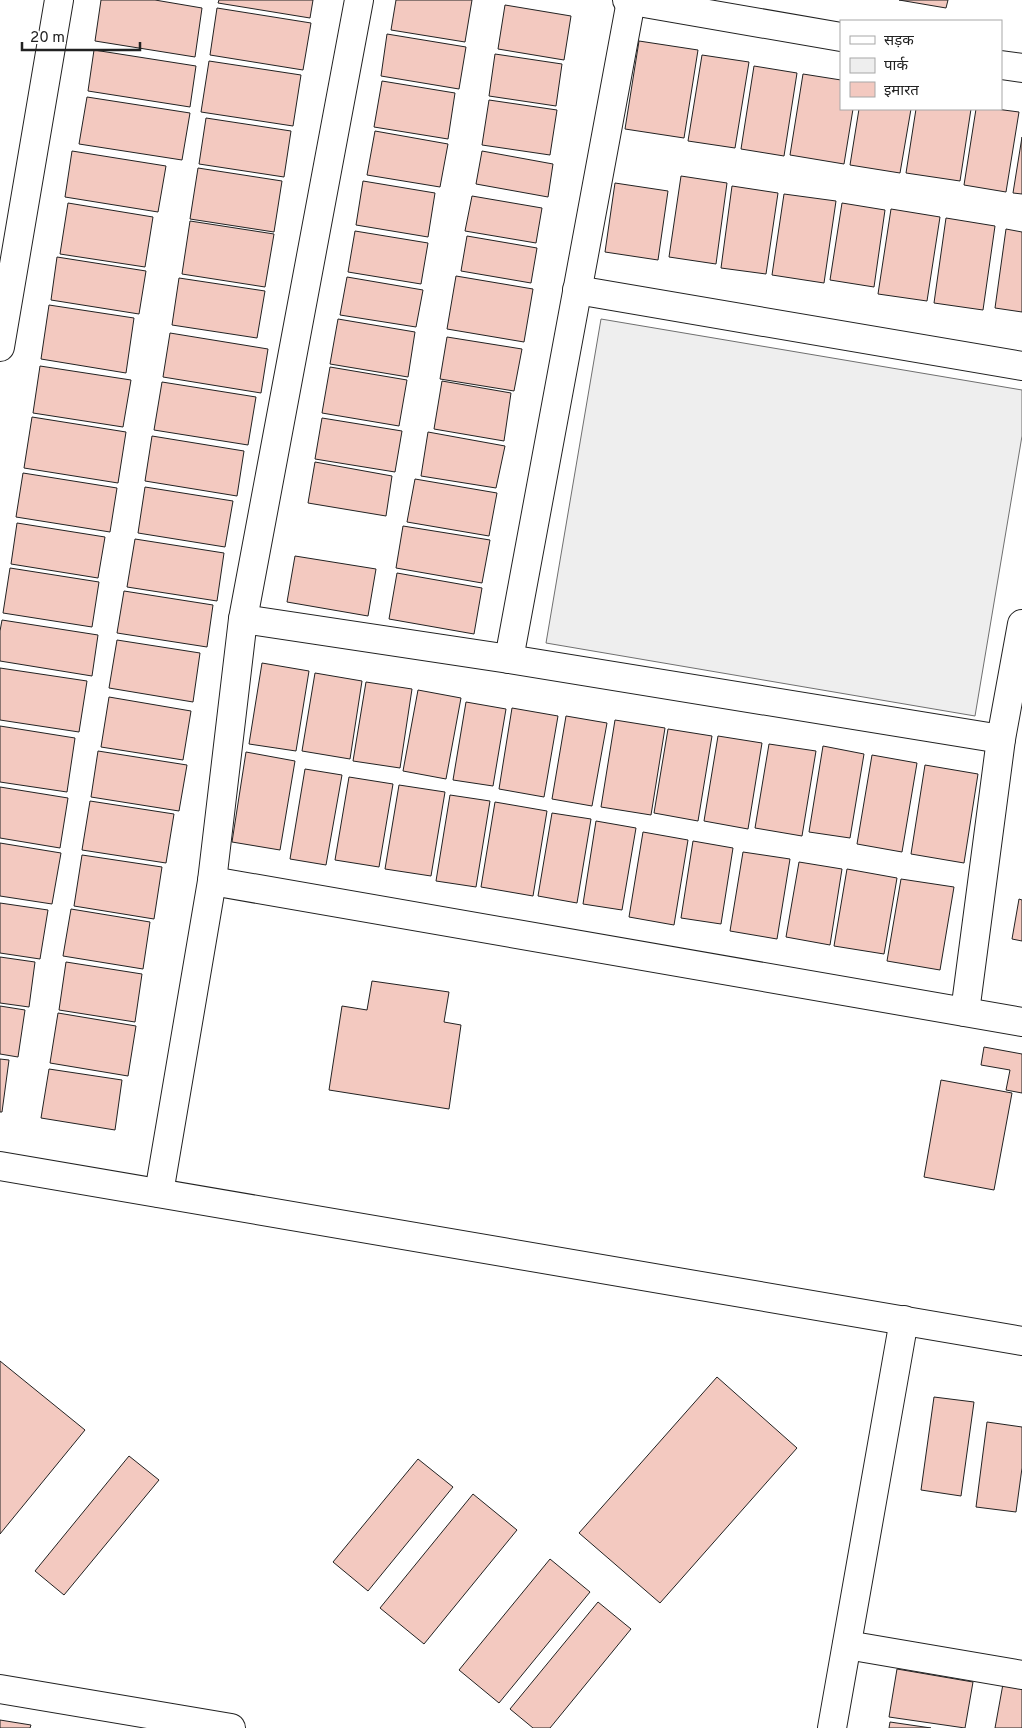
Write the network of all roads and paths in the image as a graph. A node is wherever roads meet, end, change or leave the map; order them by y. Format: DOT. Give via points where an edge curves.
graph roads {
  1 [pos="59,0"];
  2 [pos="359,0"];
  3 [pos="629,0"];
  4 [pos="840,37"];
  5 [pos="1002,65"];
  6 [pos="1022,68"];
  7 [pos="577,290"];
  8 [pos="0,347"];
  9 [pos="1022,366"];
  10 [pos="243,619"];
  11 [pos="1022,624"];
  12 [pos="509,659"];
  13 [pos="1001,739"];
  14 [pos="212,881"];
  15 [pos="965,1012"];
  16 [pos="1022,1022"];
  17 [pos="0,1166"];
  18 [pos="159,1193"];
  19 [pos="904,1320"];
  20 [pos="1022,1341"];
  21 [pos="847,1645"];
  22 [pos="1022,1675"];
  23 [pos="0,1689"];
  24 [pos="231,1728"];
  25 [pos="832,1728"];
  1 -- 8 [label="street"];
  2 -- 10 [label="street"];
  3 -- 4 [label="street"];
  3 -- 7 [label="street"];
  5 -- 6 [label="street"];
  7 -- 9 [label="street"];
  7 -- 12 [label="street"];
  10 -- 12 [label="street"];
  10 -- 14 [label="street"];
  11 -- 13 [label="street"];
  12 -- 13 [label="street"];
  13 -- 15 [label="street"];
  14 -- 15 [label="street"];
  14 -- 18 [label="street"];
  15 -- 16 [label="street"];
  17 -- 18 [label="street"];
  18 -- 19 [label="street"];
  19 -- 20 [label="street"];
  19 -- 21 [label="street"];
  21 -- 22 [label="street"];
  21 -- 25 [label="street"];
  23 -- 24 [label="street"];
}
